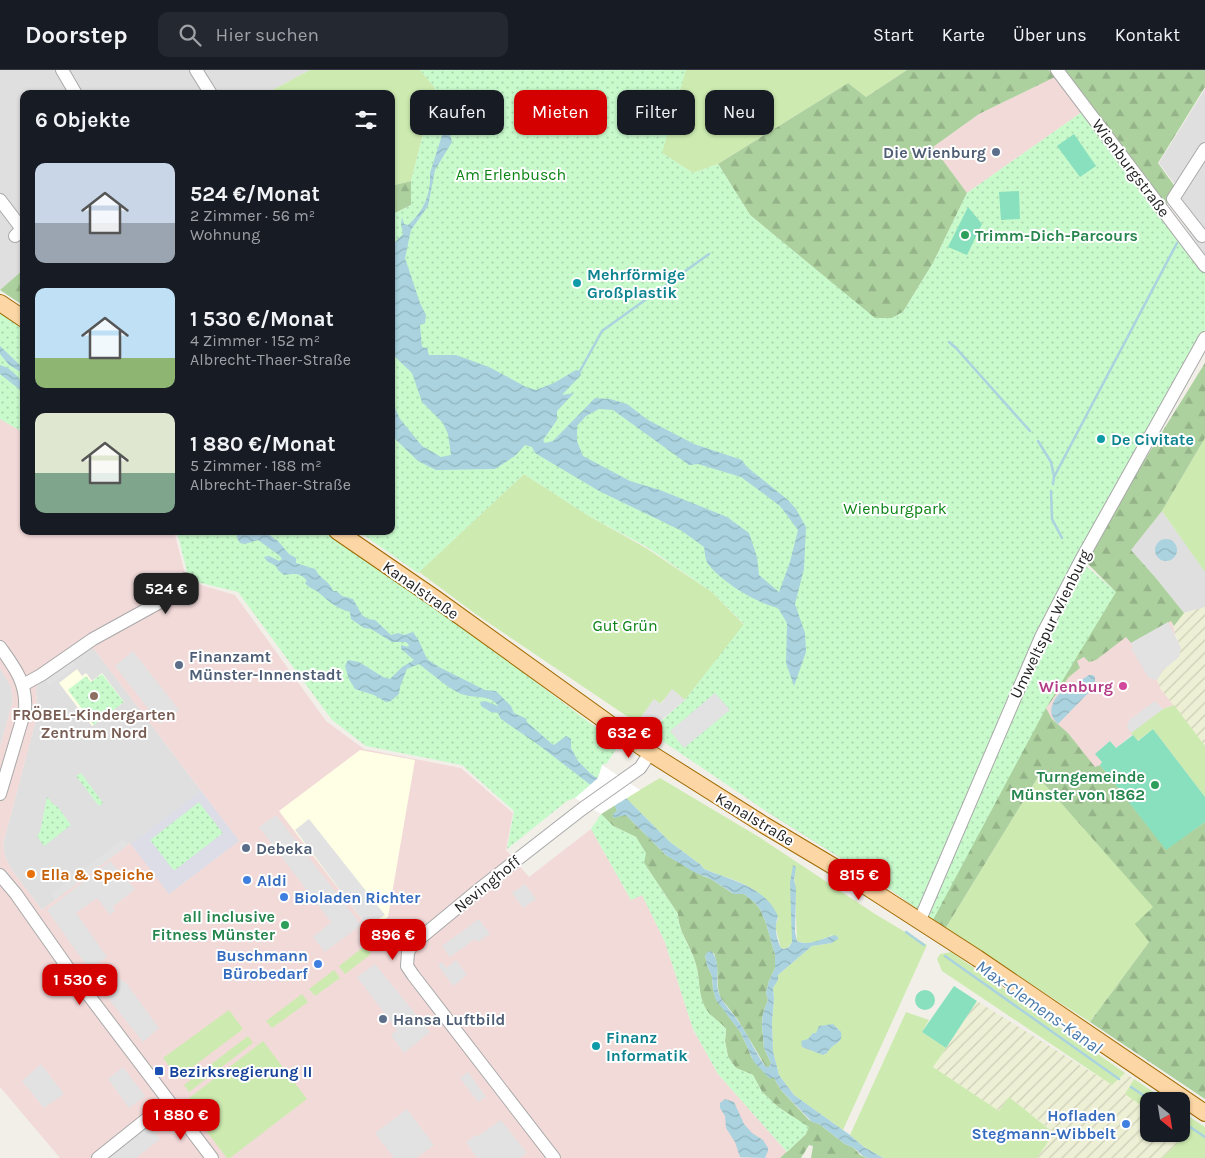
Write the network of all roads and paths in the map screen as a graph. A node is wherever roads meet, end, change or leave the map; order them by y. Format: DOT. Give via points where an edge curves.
graph roads {
  1 [pos="62,70"];
  2 [pos="196,70"];
  3 [pos="1057,70"];
  4 [pos="74,90"];
  5 [pos="208,90"];
  6 [pos="1205,149"];
  7 [pos="0,200"];
  8 [pos="20,231"];
  9 [pos="1204,234"];
  10 [pos="1190,246"];
  11 [pos="1205,266"];
  12 [pos="0,303"];
  13 [pos="20,316"];
  14 [pos="1205,338"];
  15 [pos="343,535"];
  16 [pos="185,579"];
  17 [pos="0,647"];
  18 [pos="23,685"];
  19 [pos="650,752"];
  20 [pos="0,794"];
  21 [pos="0,875"];
  22 [pos="919,922"];
  23 [pos="168,1102"];
  24 [pos="1205,1113"];
  25 [pos="98,1158"];
  26 [pos="212,1158"];
  27 [pos="554,1158"];
  1 -- 4 [label="street"];
  2 -- 5 [label="street"];
  3 -- 10 [label="street, Wienburgstraße"];
  6 -- 9 [label="street" via="1173,199"];
  7 -- 8 [label="street"];
  9 -- 10 [label="street"];
  10 -- 11 [label="street, Wienburgstraße"];
  12 -- 13 [label="main road"];
  14 -- 22 [label="street, Umweltspur Wienburg" via="1041,637"];
  15 -- 19 [label="main road, Kanalstraße"];
  16 -- 18 [label="street" via="162,601 93,639"];
  17 -- 18 [label="street"];
  18 -- 20 [label="street" via="24,710"];
  19 -- 22 [label="main road, Kanalstraße"];
  19 -- 27 [label="street, Nevinghoff" via="640,768 482,887 410,947 407,959 413,975"];
  21 -- 23 [label="street"];
  22 -- 24 [label="main road, Kanalstraße" via="978,958"];
  23 -- 25 [label="street"];
  23 -- 26 [label="street"];
}
